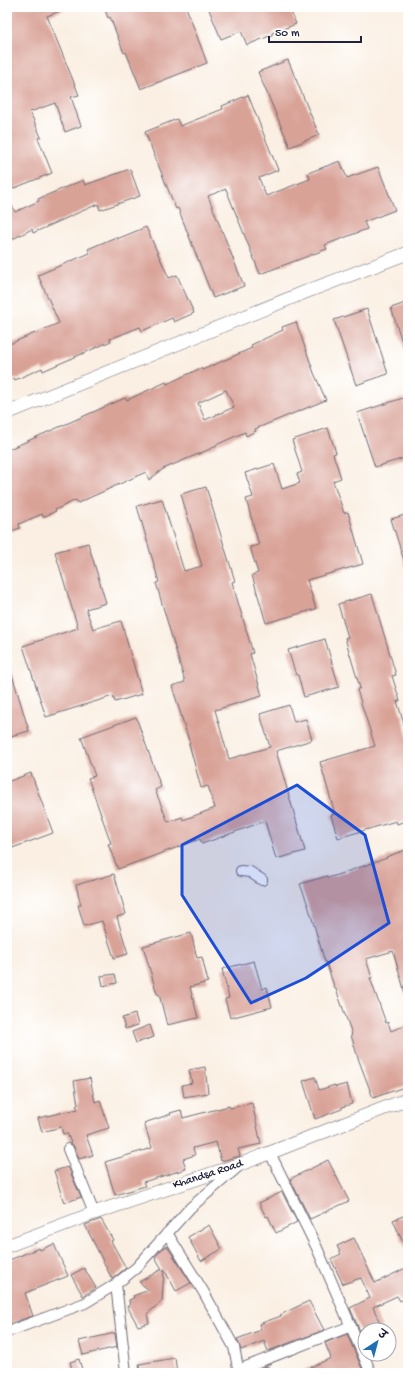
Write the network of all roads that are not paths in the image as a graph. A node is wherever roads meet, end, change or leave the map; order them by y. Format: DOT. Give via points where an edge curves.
graph roads {
  1 [pos="408,253"];
  2 [pos="7,413"];
  3 [pos="241,871"];
  4 [pos="262,880"];
  5 [pos="408,1099"];
  6 [pos="68,1149"];
  7 [pos="270,1153"];
  8 [pos="241,1164"];
  9 [pos="94,1213"];
  10 [pos="167,1233"];
  11 [pos="7,1246"];
  12 [pos="116,1284"];
  13 [pos="351,1326"];
  14 [pos="7,1332"];
  15 [pos="239,1372"];
  16 [pos="126,1373"];
  17 [pos="372,1373"];
  1 -- 2 [label="street"];
  3 -- 4 [label="street" via="250,872"];
  5 -- 7 [label="street, Khandsa Road"];
  6 -- 9 [label="street"];
  7 -- 8 [label="street, Khandsa Road"];
  7 -- 13 [label="street" via="317,1248"];
  8 -- 9 [label="street, Khandsa Road"];
  8 -- 10 [label="street" via="190,1208"];
  9 -- 11 [label="street, Khandsa Road"];
  10 -- 12 [label="street" via="136,1268"];
  10 -- 15 [label="street" via="234,1347"];
  12 -- 14 [label="street" via="85,1302"];
  12 -- 16 [label="street"];
  13 -- 15 [label="street"];
  13 -- 17 [label="street"];
}
